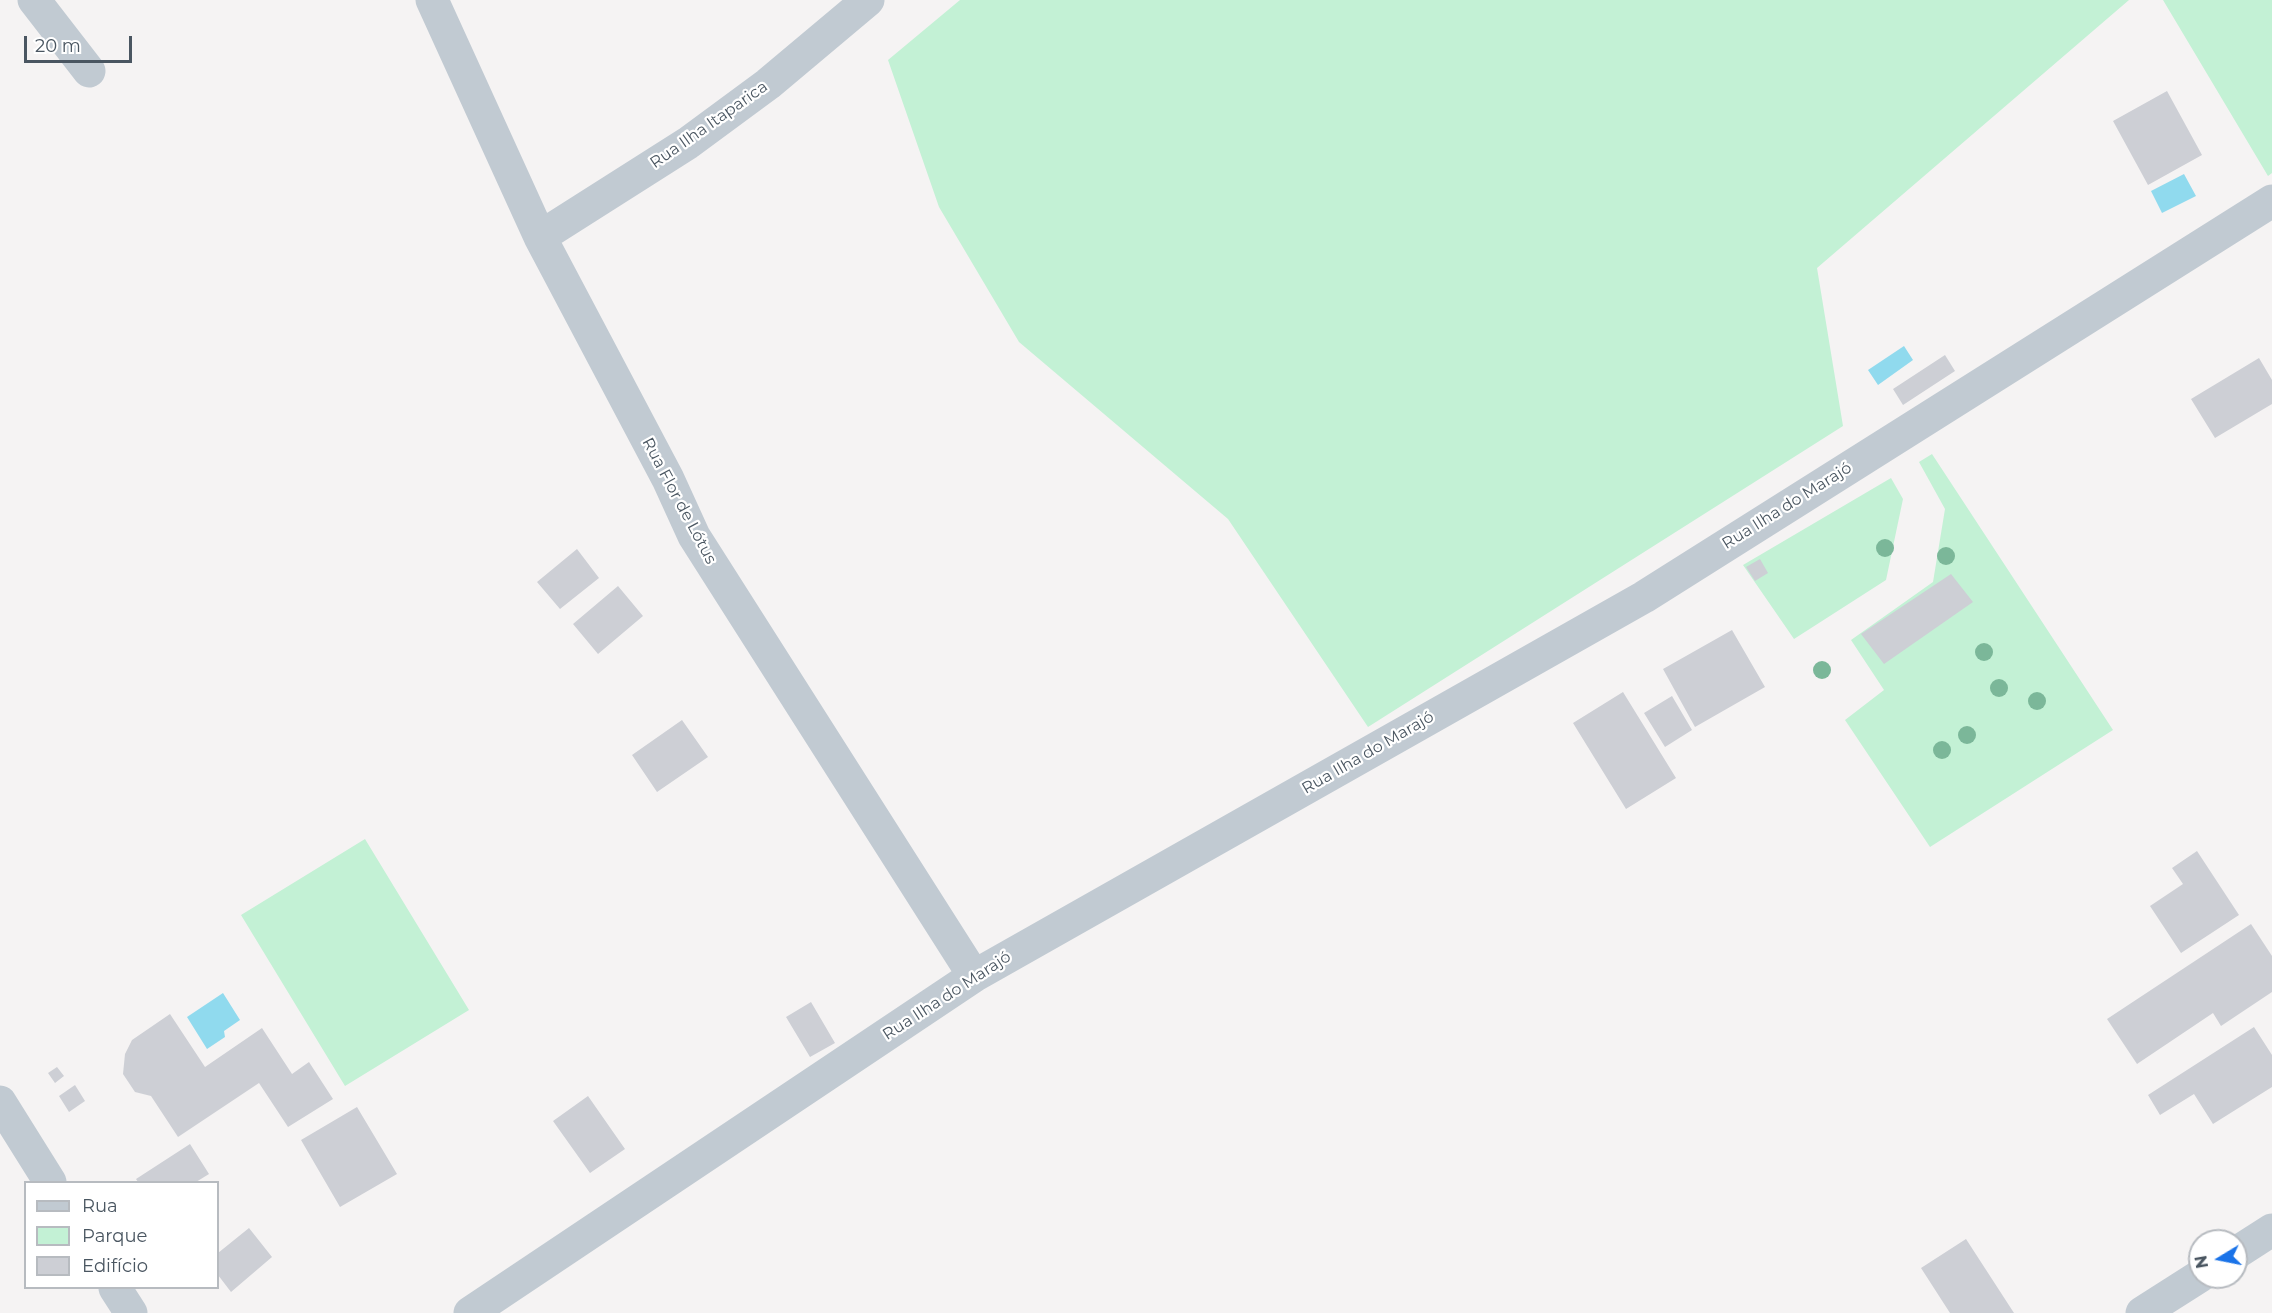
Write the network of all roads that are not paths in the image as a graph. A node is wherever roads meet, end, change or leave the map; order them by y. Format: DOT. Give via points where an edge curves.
graph roads {
  1 [pos="34,0"];
  2 [pos="432,0"];
  3 [pos="868,0"];
  4 [pos="89,71"];
  5 [pos="2272,201"];
  6 [pos="540,237"];
  7 [pos="974,976"];
  8 [pos="0,1102"];
  9 [pos="49,1181"];
  10 [pos="2272,1230"];
  11 [pos="2248,1245"];
  12 [pos="2188,1284"];
  13 [pos="116,1289"];
  14 [pos="131,1313"];
  15 [pos="470,1313"];
  16 [pos="2142,1313"];
  1 -- 4 [label="street"];
  2 -- 6 [label="street, Rua Flor de Lótus"];
  3 -- 6 [label="street, Rua Ilha Itaparica" via="768,84 688,143"];
  5 -- 7 [label="street, Rua Ilha do Marajó" via="1644,597"];
  6 -- 7 [label="street, Rua Flor de Lótus" via="694,536"];
  7 -- 15 [label="street, Rua Ilha do Marajó"];
  8 -- 9 [label="street"];
  10 -- 11 [label="street"];
  12 -- 16 [label="street"];
  13 -- 14 [label="street"];
}
